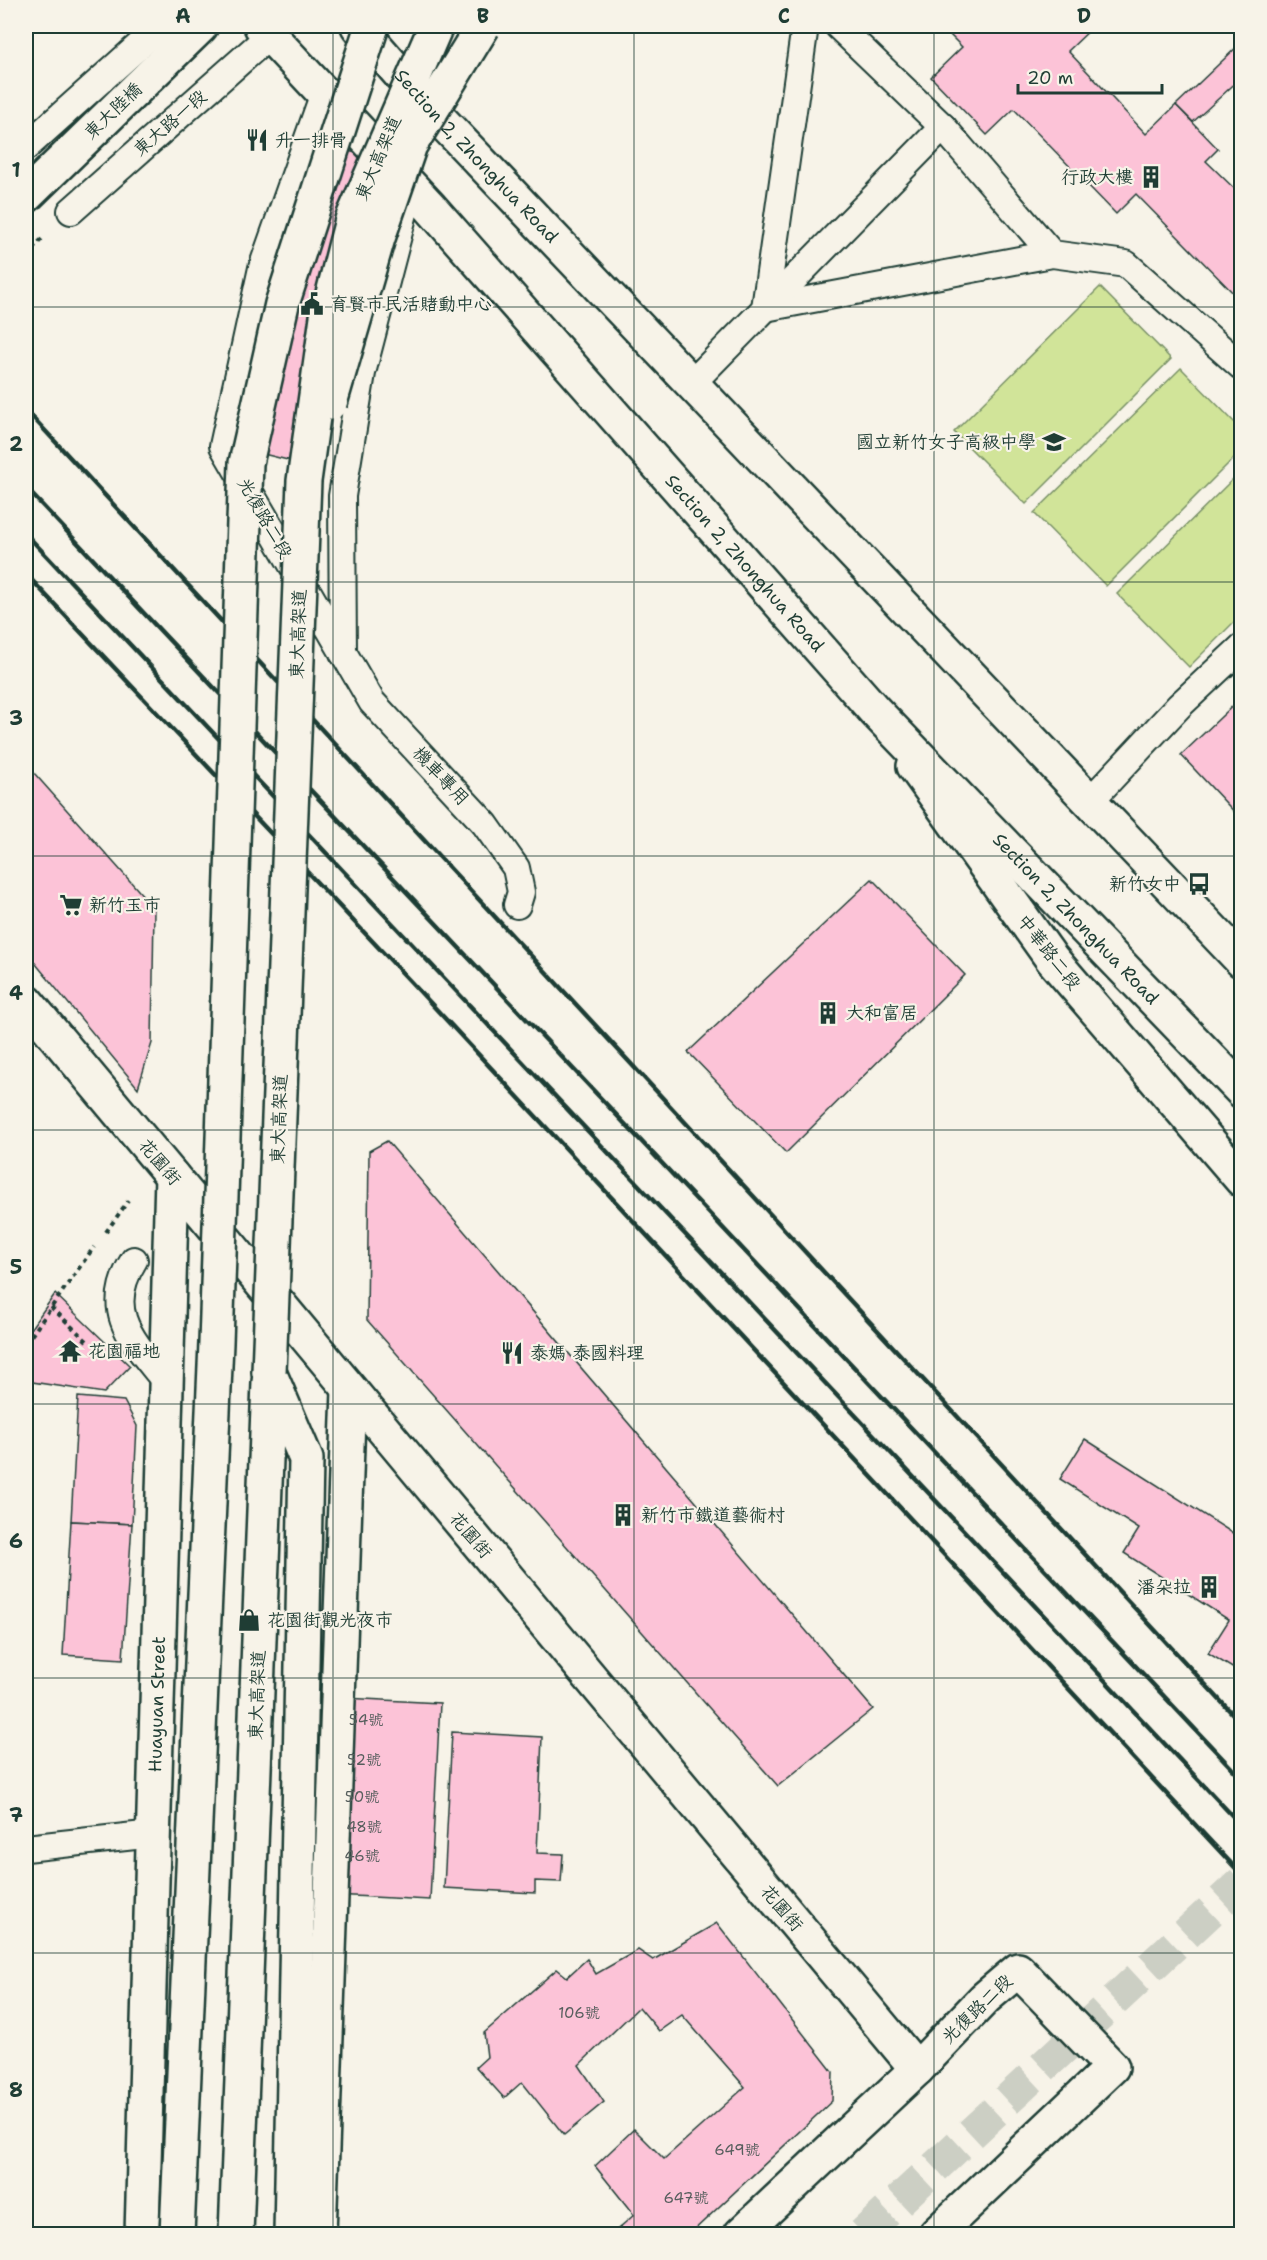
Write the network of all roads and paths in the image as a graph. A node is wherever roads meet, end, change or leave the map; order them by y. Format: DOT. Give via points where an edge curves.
graph roads {
  1 [pos="160,26"];
  2 [pos="201,26"];
  3 [pos="358,26"];
  4 [pos="372,26"];
  5 [pos="422,26"];
  6 [pos="436,26"];
  7 [pos="483,26"];
  8 [pos="497,26"];
  9 [pos="805,26"];
  10 [pos="838,26"];
  11 [pos="265,30"];
  12 [pos="324,93"];
  13 [pos="433,112"];
  14 [pos="943,128"];
  15 [pos="26,147"];
  16 [pos="411,186"];
  17 [pos="26,196"];
  18 [pos="71,211"];
  19 [pos="1052,254"];
  20 [pos="765,308"];
  21 [pos="1240,363"];
  22 [pos="692,383"];
  23 [pos="304,481"];
  24 [pos="1242,647"];
  25 [pos="343,654"];
  26 [pos="875,711"];
  27 [pos="1090,801"];
  28 [pos="517,905"];
  29 [pos="1242,961"];
  30 [pos="26,1001"];
  31 [pos="1242,1091"];
  32 [pos="165,1168"];
  33 [pos="1242,1179"];
  34 [pos="105,1233"];
  35 [pos="98,1242"];
  36 [pos="134,1260"];
  37 [pos="51,1307"];
  38 [pos="26,1343"];
  39 [pos="92,1345"];
  40 [pos="269,1372"];
  41 [pos="166,1382"];
  42 [pos="350,1390"];
  43 [pos="153,1834"];
  44 [pos="26,1848"];
  45 [pos="916,2069"];
  46 [pos="142,2235"];
  47 [pos="177,2235"];
  48 [pos="236,2235"];
  49 [pos="291,2235"];
  50 [pos="319,2235"];
  51 [pos="741,2235"];
  52 [pos="936,2235"];
  1 -- 15 [label="lane"];
  2 -- 17 [label="street, 東大陸橋"];
  3 -- 13 [label="street, Section 2, Zhonghua Road"];
  4 -- 47 [label="street, bridge" via="282,304 246,463 216,1343"];
  5 -- 13 [label="lane"];
  6 -- 23 [label="street, 東大高架道, bridge" via="352,220 327,317"];
  7 -- 23 [label="street, bridge" via="410,146"];
  8 -- 13 [label="street"];
  9 -- 20 [label="lane"];
  10 -- 14 [label="lane"];
  11 -- 12 [label="street, Section 2, Zhonghua Road"];
  11 -- 18 [label="lane, 東大路一段"];
  12 -- 16 [label="street, Section 2, Zhonghua Road"];
  12 -- 25 [label="lane, 光復路二段" via="262,268 223,446"];
  13 -- 16 [label="street"];
  13 -- 22 [label="street, Section 2, Zhonghua Road"];
  14 -- 19 [label="lane"];
  14 -- 20 [label="lane"];
  16 -- 25 [label="lane" via="362,373 342,496"];
  16 -- 26 [label="street, Section 2, Zhonghua Road"];
  19 -- 20 [label="lane"];
  19 -- 21 [label="lane" via="1126,264"];
  20 -- 22 [label="lane"];
  22 -- 27 [label="street, Section 2, Zhonghua Road"];
  23 -- 40 [label="street, 東大高架道, bridge"];
  24 -- 27 [label="lane" via="1179,706"];
  25 -- 28 [label="lane, 機車專用" via="372,702 485,824 516,868 521,892"];
  26 -- 31 [label="street, Section 2, Zhonghua Road"];
  26 -- 33 [label="street, 中華路二段" via="1052,959"];
  27 -- 29 [label="street, Section 2, Zhonghua Road"];
  30 -- 32 [label="street, 花園街"];
  32 -- 34 [label="path"];
  32 -- 41 [label="street, Huayuan Street"];
  32 -- 42 [label="street, 花園街"];
  35 -- 37 [label="path"];
  36 -- 41 [label="lane" via="121,1287 120,1312 126,1333"];
  37 -- 38 [label="path"];
  37 -- 39 [label="path"];
  40 -- 48 [label="street, 東大高架道"];
  40 -- 49 [label="street" via="306,1459"];
  41 -- 43 [label="street, Huayuan Street"];
  42 -- 45 [label="street, 花園街"];
  42 -- 50 [label="street"];
  43 -- 44 [label="lane"];
  43 -- 46 [label="street, Huayuan Street"];
  45 -- 51 [label="street, 光復路二段"];
  45 -- 52 [label="street, 光復路二段" via="984,1998 1018,1970 1112,2067"];
}
